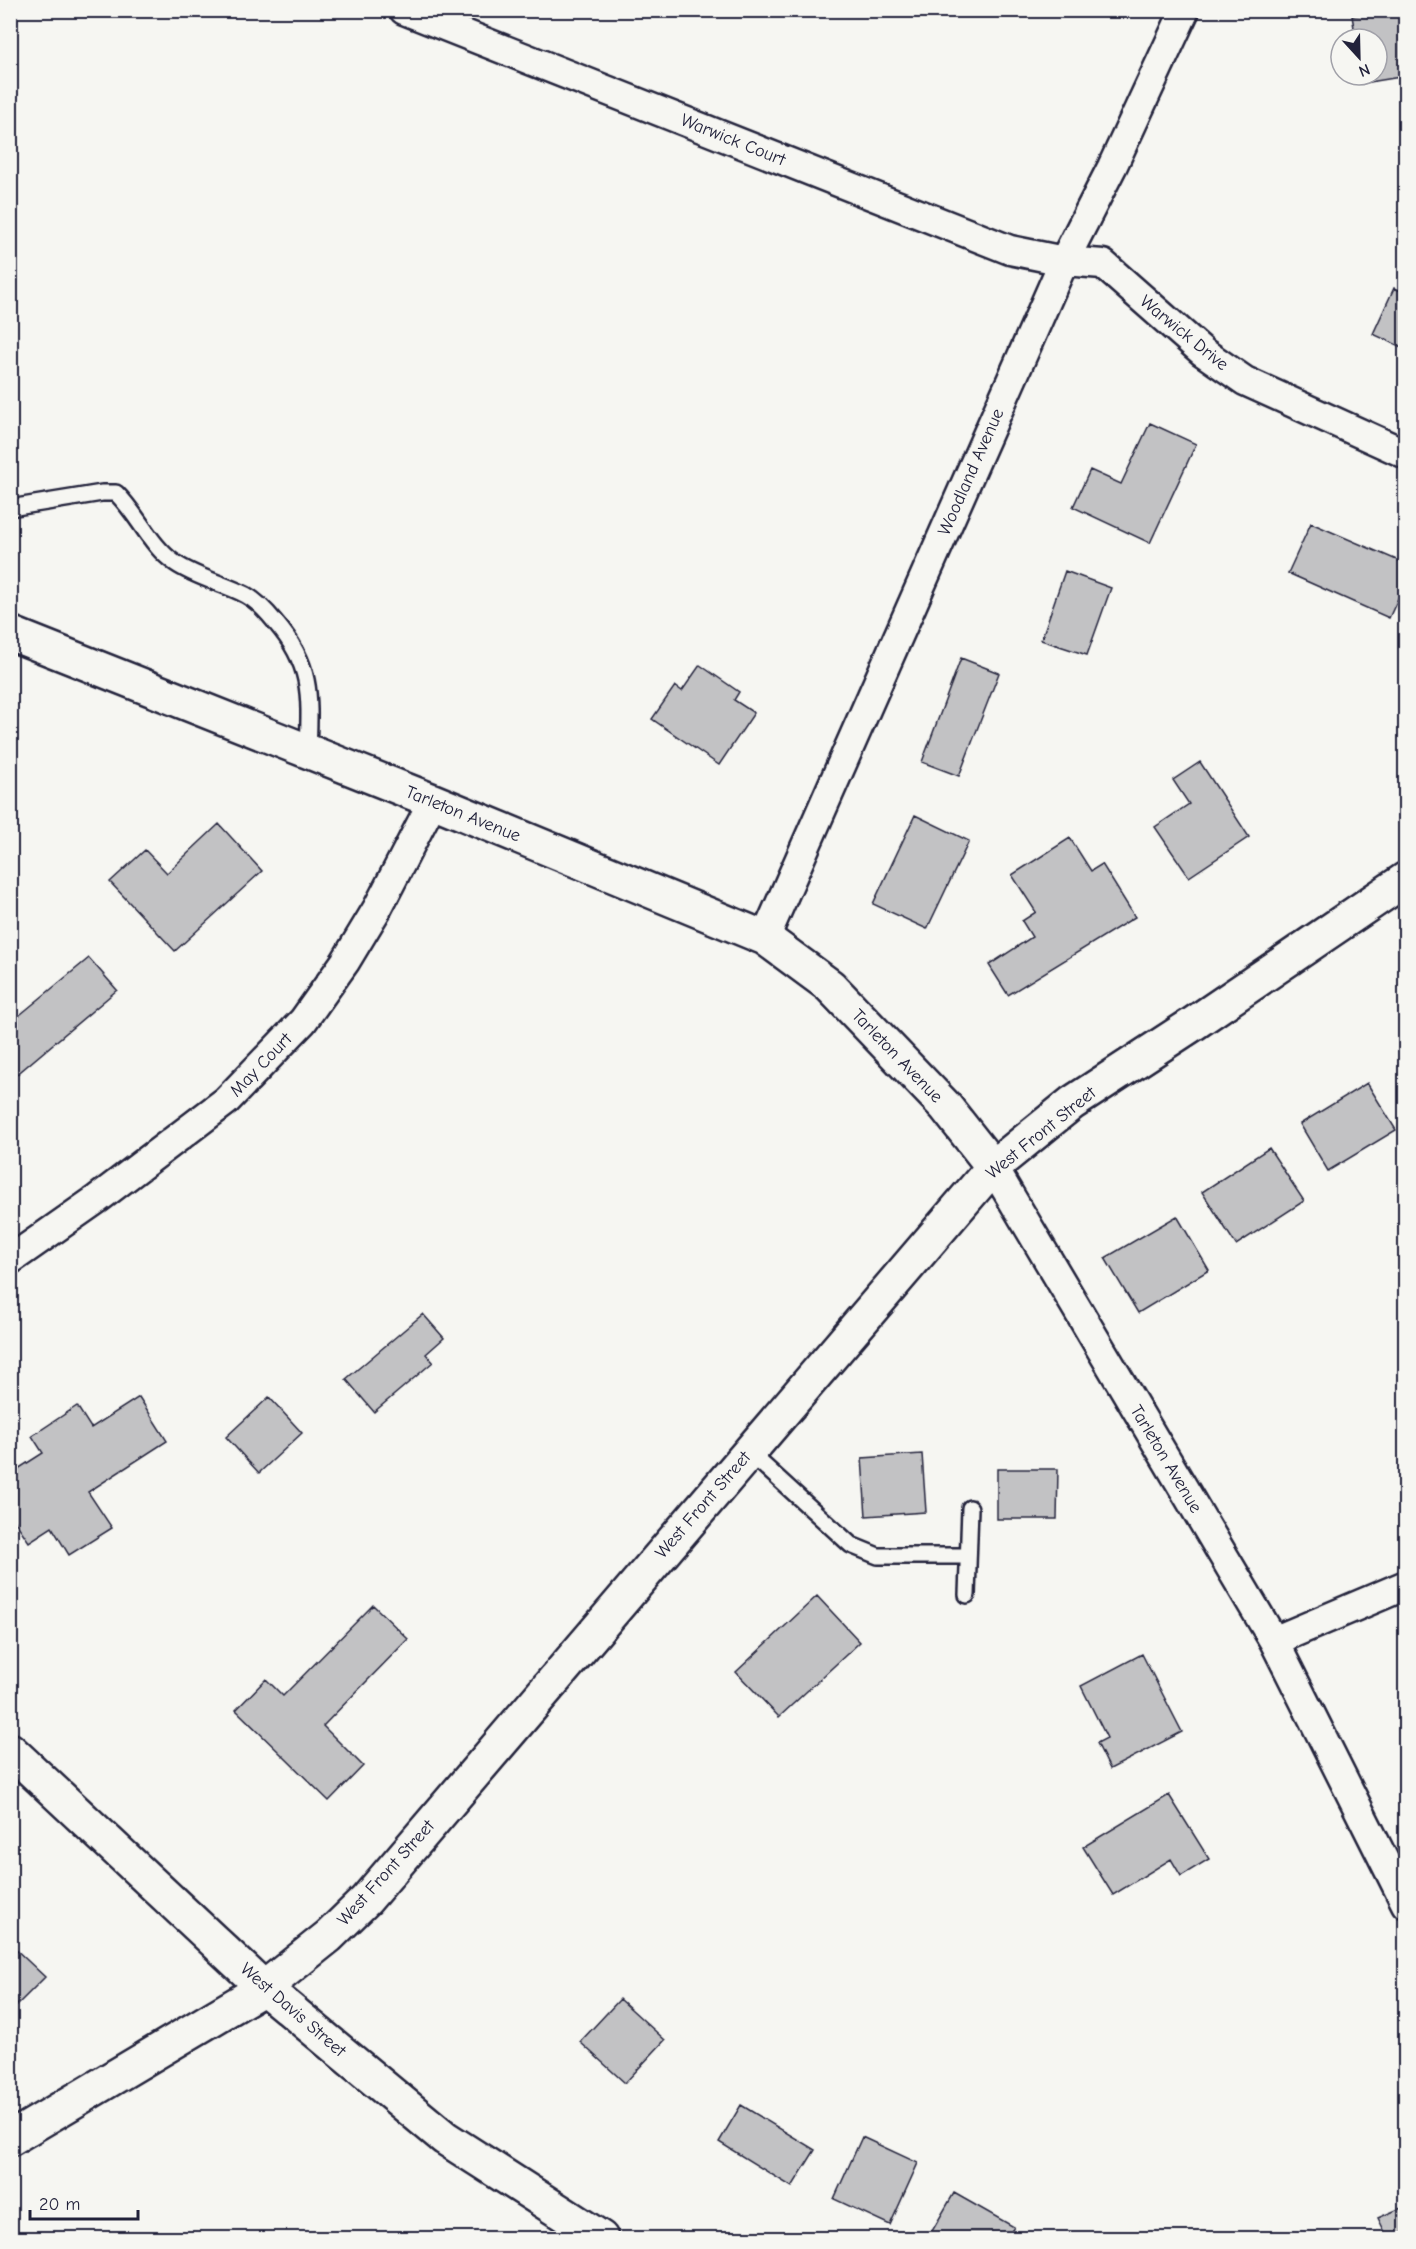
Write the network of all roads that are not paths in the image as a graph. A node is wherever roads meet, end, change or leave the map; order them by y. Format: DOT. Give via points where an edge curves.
graph roads {
  1 [pos="404,10"];
  2 [pos="1185,10"];
  3 [pos="1064,261"];
  4 [pos="1406,454"];
  5 [pos="10,508"];
  6 [pos="10,633"];
  7 [pos="308,751"];
  8 [pos="433,801"];
  9 [pos="1406,879"];
  10 [pos="765,938"];
  11 [pos="993,1167"];
  12 [pos="10,1260"];
  13 [pos="749,1452"];
  14 [pos="970,1508"];
  15 [pos="968,1556"];
  16 [pos="1406,1585"];
  17 [pos="967,1595"];
  18 [pos="1274,1641"];
  19 [pos="10,1750"];
  20 [pos="1406,1904"];
  21 [pos="264,1988"];
  22 [pos="10,2139"];
  23 [pos="601,2238"];
  1 -- 3 [label="street, Warwick Court" via="1010,250"];
  2 -- 3 [label="street, Woodland Avenue"];
  3 -- 4 [label="street, Warwick Drive" via="1104,264 1203,352 1245,381"];
  3 -- 10 [label="street, Woodland Avenue"];
  5 -- 7 [label="lane" via="116,493 172,561 247,596 271,616 292,642 304,670 310,699"];
  6 -- 7 [label="street, Tarleton Avenue"];
  7 -- 8 [label="street, Tarleton Avenue"];
  8 -- 10 [label="street, Tarleton Avenue"];
  8 -- 12 [label="street, May Court" via="377,909 303,1021 226,1101"];
  9 -- 11 [label="street, West Front Street" via="1072,1103"];
  10 -- 11 [label="street, Tarleton Avenue" via="830,986 945,1106"];
  11 -- 13 [label="street, West Front Street"];
  11 -- 18 [label="street, Tarleton Avenue"];
  13 -- 15 [label="lane" via="851,1545 878,1556"];
  13 -- 21 [label="street, West Front Street" via="366,1900 329,1936"];
  14 -- 15 [label="lane"];
  15 -- 17 [label="lane"];
  16 -- 18 [label="street"];
  18 -- 20 [label="street, Tarleton Avenue"];
  19 -- 21 [label="street, West Davis Street"];
  21 -- 22 [label="street, West Front Street"];
  21 -- 23 [label="street, West Davis Street" via="445,2138"];
}
